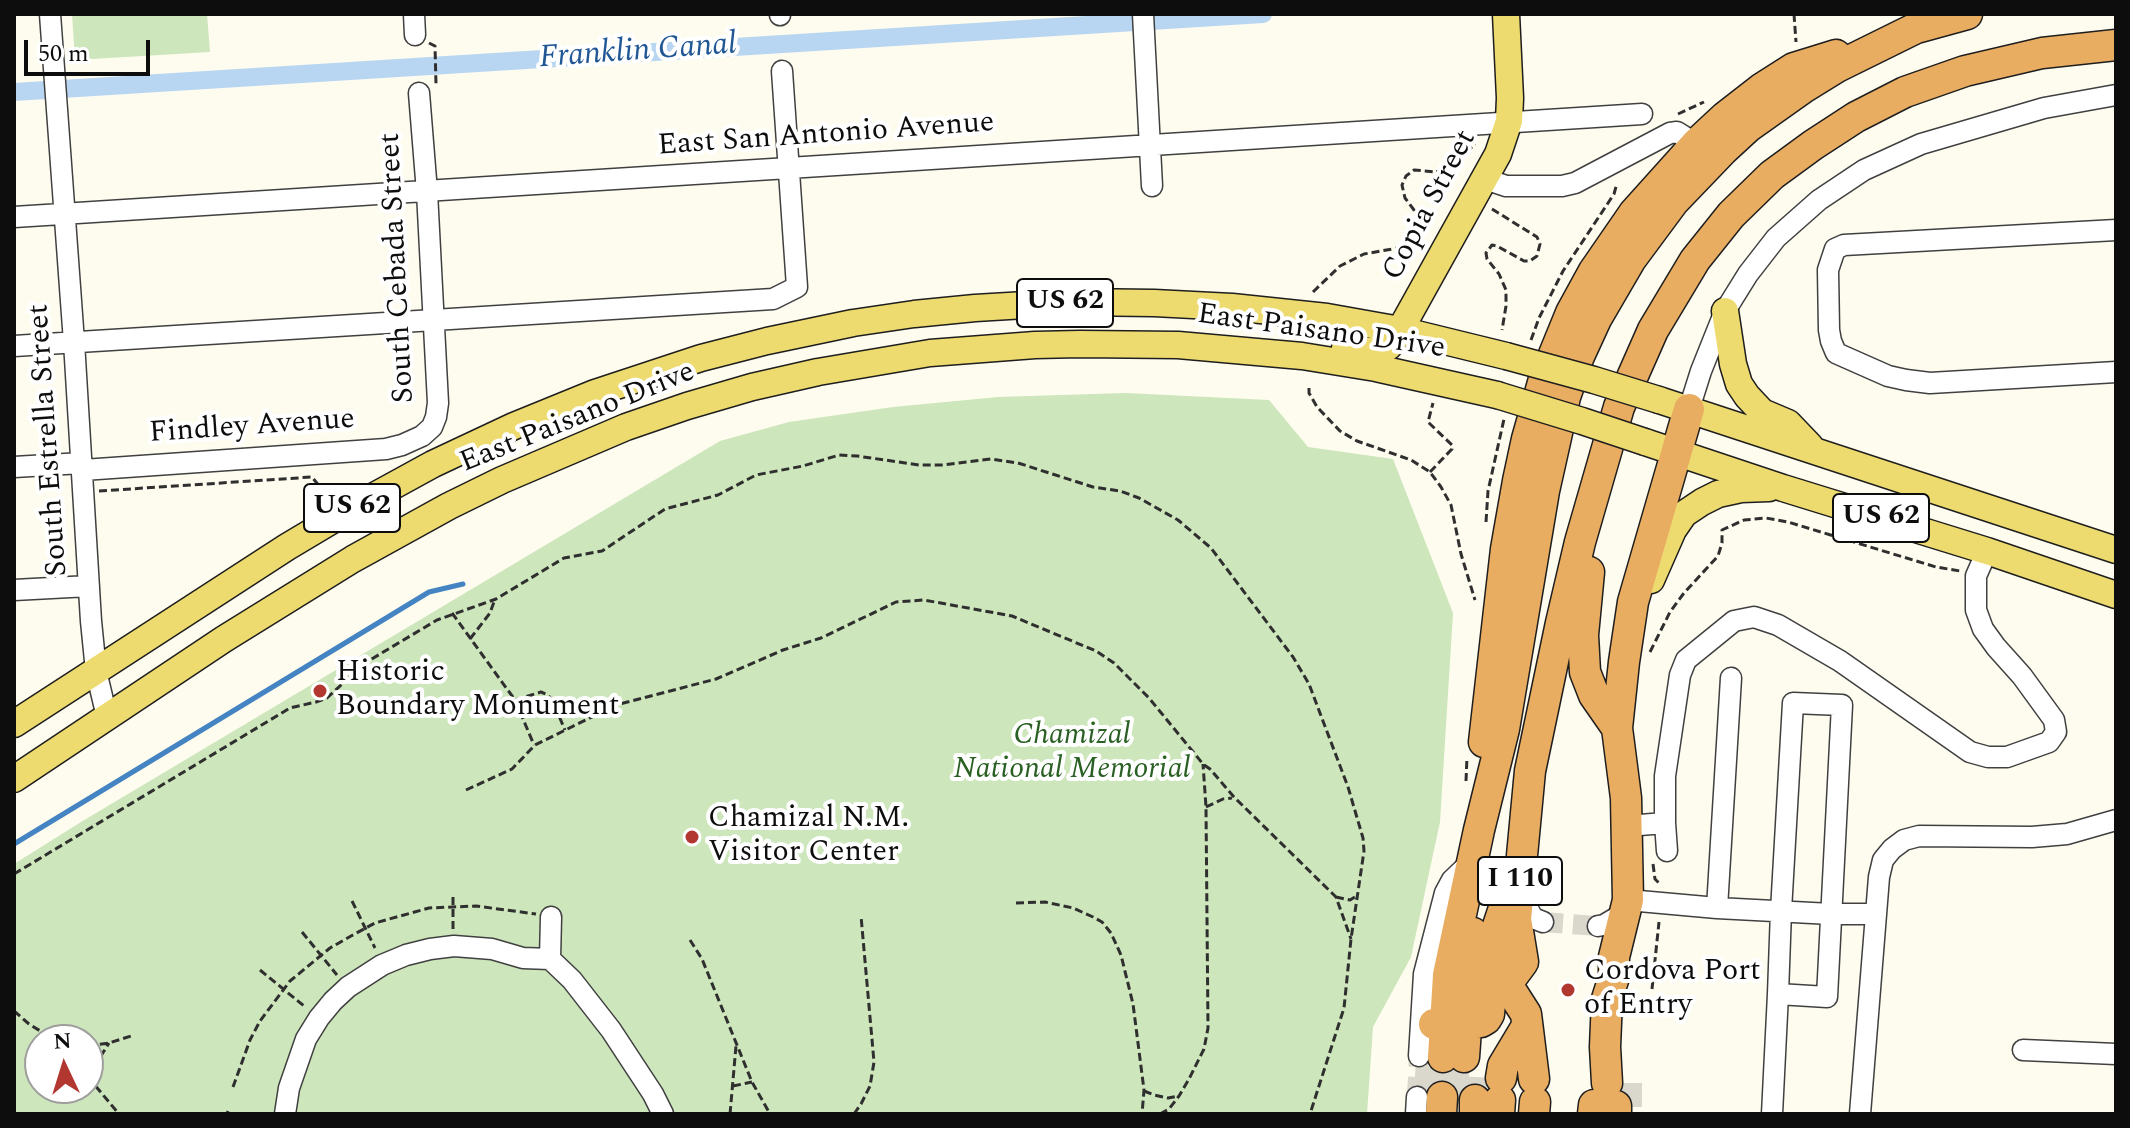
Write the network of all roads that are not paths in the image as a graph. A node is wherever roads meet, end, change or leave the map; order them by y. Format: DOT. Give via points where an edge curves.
graph roads {
  1 [pos="50,14"];
  2 [pos="414,14"];
  3 [pos="1143,14"];
  4 [pos="1506,14"];
  5 [pos="1967,14"];
  6 [pos="415,35"];
  7 [pos="2116,45"];
  8 [pos="1870,51"];
  9 [pos="782,71"];
  10 [pos="428,89"];
  11 [pos="2116,95"];
  12 [pos="1642,114"];
  13 [pos="1509,121"];
  14 [pos="1696,144"];
  15 [pos="1150,146"];
  16 [pos="789,169"];
  17 [pos="1485,179"];
  18 [pos="1152,186"];
  19 [pos="427,192"];
  20 [pos="65,214"];
  21 [pos="14,217"];
  22 [pos="2116,230"];
  23 [pos="1725,311"];
  24 [pos="433,320"];
  25 [pos="1400,330"];
  26 [pos="74,342"];
  27 [pos="14,346"];
  28 [pos="1302,356"];
  29 [pos="2116,372"];
  30 [pos="1689,409"];
  31 [pos="422,436"];
  32 [pos="1816,451"];
  33 [pos="1677,453"];
  34 [pos="14,467"];
  35 [pos="82,467"];
  36 [pos="1598,483"];
  37 [pos="1783,488"];
  38 [pos="2080,538"];
  39 [pos="2116,550"];
  40 [pos="1987,551"];
  41 [pos="89,586"];
  42 [pos="14,590"];
  43 [pos="2116,595"];
  44 [pos="1630,631"];
  45 [pos="96,671"];
  46 [pos="1731,678"];
  47 [pos="107,717"];
  48 [pos="14,724"];
  49 [pos="1617,728"];
  50 [pos="14,779"];
  51 [pos="2116,820"];
  52 [pos="1665,823"];
  53 [pos="1627,826"];
  54 [pos="1479,830"];
  55 [pos="1667,851"];
  56 [pos="1522,861"];
  57 [pos="1470,873"];
  58 [pos="1519,893"];
  59 [pos="1627,906"];
  60 [pos="1717,908"];
  61 [pos="1781,911"];
  62 [pos="1831,914"];
  63 [pos="1876,914"];
  64 [pos="551,917"];
  65 [pos="1543,922"];
  66 [pos="1598,926"];
  67 [pos="550,959"];
  68 [pos="1778,994"];
  69 [pos="1452,1024"];
  70 [pos="2023,1050"];
  71 [pos="2116,1054"];
  72 [pos="1485,1090"];
  73 [pos="1607,1096"];
  74 [pos="285,1114"];
  75 [pos="663,1114"];
  76 [pos="1772,1114"];
  77 [pos="1860,1114"];
  1 -- 20 [label="street, South Estrella Street"];
  2 -- 6 [label="street"];
  3 -- 15 [label="street"];
  4 -- 13 [label="main road, Copia Street"];
  5 -- 8 [label="highway" via="1916,28"];
  7 -- 36 [label="highway" via="2042,53 1905,92 1856,117 1772,175 1695,260 1653,330 1619,407"];
  8 -- 14 [label="highway" via="1832,55 1794,68"];
  8 -- 54 [label="highway" via="1794,94 1723,150 1651,229 1596,319 1565,397 1553,447 1504,729"];
  9 -- 16 [label="street"];
  10 -- 19 [label="street, South Cebada Street"];
  11 -- 23 [label="street" via="2044,108 1921,144 1864,170 1776,238"];
  12 -- 13 [label="street, East San Antonio Avenue"];
  13 -- 15 [label="street, East San Antonio Avenue"];
  13 -- 17 [label="main road, Copia Street"];
  14 -- 17 [label="street" via="1670,133 1562,186 1506,186"];
  14 -- 54 [label="highway" via="1634,213 1594,271 1544,379 1506,549 1484,727"];
  15 -- 16 [label="street, East San Antonio Avenue"];
  15 -- 18 [label="street"];
  16 -- 19 [label="street, East San Antonio Avenue"];
  16 -- 24 [label="street" via="797,287 773,299"];
  17 -- 25 [label="main road, Copia Street"];
  19 -- 20 [label="street, East San Antonio Avenue"];
  19 -- 24 [label="street, South Cebada Street"];
  20 -- 21 [label="street, East San Antonio Avenue"];
  20 -- 26 [label="street, South Estrella Street"];
  22 -- 29 [label="street" via="1844,245 1835,249 1828,270 1829,330 1836,353 1888,376 1930,383"];
  23 -- 30 [label="street"];
  23 -- 32 [label="main road" via="1739,384 1762,412 1788,423"];
  24 -- 26 [label="street"];
  24 -- 31 [label="street, South Cebada Street" via="438,403 432,427"];
  25 -- 28 [label="main road" via="1379,351 1330,346"];
  25 -- 30 [label="main road, East Paisano Drive / US 62, bridge"];
  25 -- 45 [label="main road, East Paisano Drive / US 62" via="1232,307 1076,302 899,316 701,358 581,398 433,464 287,547"];
  26 -- 27 [label="street"];
  26 -- 35 [label="street, South Estrella Street"];
  28 -- 33 [label="main road, East Paisano Drive / US 62, bridge" via="1497,395"];
  28 -- 47 [label="main road, East Paisano Drive / US 62" via="1178,345 975,349 818,372 687,406 626,427 449,506 353,559"];
  30 -- 32 [label="main road, East Paisano Drive / US 62"];
  30 -- 33 [label="highway"];
  31 -- 35 [label="street, Findley Avenue" via="386,449"];
  32 -- 38 [label="main road, East Paisano Drive / US 62"];
  33 -- 37 [label="main road, East Paisano Drive / US 62"];
  33 -- 44 [label="highway" via="1633,602"];
  34 -- 35 [label="street, Findley Avenue"];
  35 -- 41 [label="street, South Estrella Street"];
  36 -- 49 [label="highway" via="1583,635 1585,672"];
  36 -- 56 [label="highway, I 110" via="1539,728"];
  37 -- 40 [label="main road, East Paisano Drive / US 62"];
  37 -- 44 [label="main road" via="1718,494 1684,514"];
  38 -- 39 [label="main road, East Paisano Drive / US 62"];
  38 -- 40 [label="main road" via="2018,534"];
  40 -- 43 [label="main road, East Paisano Drive / US 62"];
  40 -- 52 [label="street" via="1976,576 1976,610 1983,629 2054,720 2056,732 2049,742 2007,757 1970,752 1840,661 1778,625 1754,617 1734,621 1686,660 1680,675 1665,776"];
  41 -- 42 [label="street"];
  41 -- 45 [label="street, South Estrella Street"];
  44 -- 49 [label="highway"];
  45 -- 47 [label="street, South Estrella Street"];
  45 -- 48 [label="main road, East Paisano Drive / US 62"];
  46 -- 60 [label="street"];
  47 -- 50 [label="main road, East Paisano Drive / US 62"];
  49 -- 53 [label="highway"];
  51 -- 63 [label="street" via="2067,834 1931,835 1904,840 1883,860"];
  52 -- 53 [label="street"];
  52 -- 55 [label="street"];
  53 -- 59 [label="highway"];
  54 -- 57 [label="highway"];
  56 -- 58 [label="highway, I 110"];
  56 -- 69 [label="highway" via="1496,932 1489,1014 1481,1022"];
  57 -- 69 [label="highway, I 110" via="1471,916"];
  57 -- 69 [label="highway, I 110" via="1439,972"];
  57 -- 72 [label="street" via="1452,880 1445,893 1424,974"];
  58 -- 65 [label="street" via="1533,918"];
  58 -- 72 [label="highway, I 110" via="1517,929 1523,962 1509,981 1526,1014"];
  59 -- 60 [label="street"];
  59 -- 66 [label="street"];
  59 -- 73 [label="highway" via="1607,999"];
  60 -- 61 [label="street"];
  61 -- 62 [label="street"];
  61 -- 62 [label="street" via="1793,703 1842,705"];
  61 -- 68 [label="street"];
  62 -- 63 [label="street"];
  62 -- 68 [label="street" via="1827,997"];
  63 -- 77 [label="street"];
  64 -- 67 [label="street"];
  67 -- 74 [label="street" via="454,946 382,965 348,987 319,1018 297,1061"];
  67 -- 75 [label="street" via="611,1030"];
  68 -- 76 [label="street"];
  69 -- 72 [label="highway, I 110"];
  70 -- 71 [label="street"];
}
